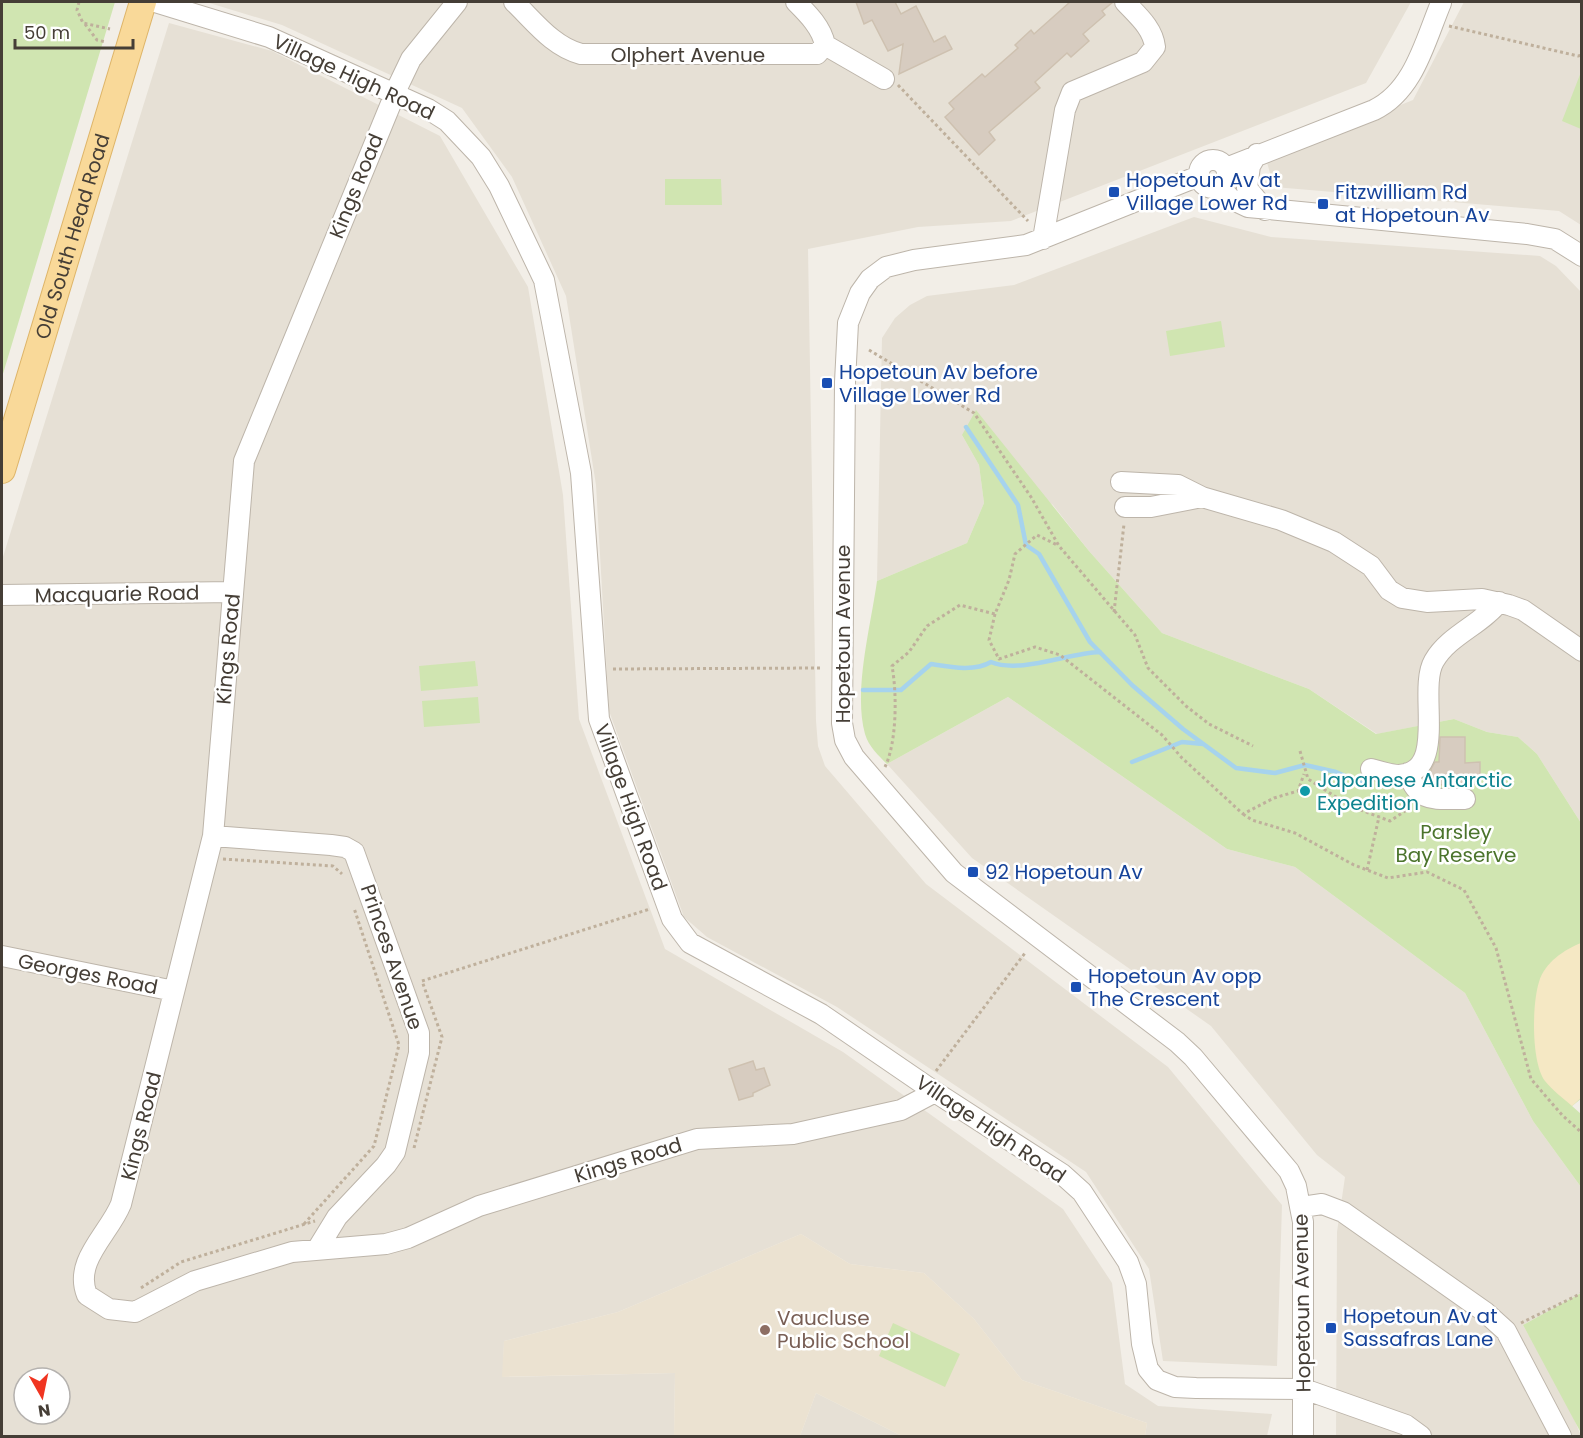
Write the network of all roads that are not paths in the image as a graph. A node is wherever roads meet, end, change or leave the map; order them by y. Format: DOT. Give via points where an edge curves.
graph roads {
  1 [pos="143,2"];
  2 [pos="155,2"];
  3 [pos="457,2"];
  4 [pos="514,2"];
  5 [pos="796,2"];
  6 [pos="1125,2"];
  7 [pos="1444,2"];
  8 [pos="825,45"];
  9 [pos="884,79"];
  10 [pos="396,93"];
  11 [pos="1257,154"];
  12 [pos="1226,168"];
  13 [pos="1199,176"];
  14 [pos="1219,186"];
  15 [pos="1265,210"];
  16 [pos="1037,232"];
  17 [pos="1581,256"];
  18 [pos="2,470"];
  19 [pos="1121,482"];
  20 [pos="1202,497"];
  21 [pos="1125,507"];
  22 [pos="233,592"];
  23 [pos="2,595"];
  24 [pos="1498,602"];
  25 [pos="1581,651"];
  26 [pos="1371,769"];
  27 [pos="1408,773"];
  28 [pos="1466,799"];
  29 [pos="213,836"];
  30 [pos="2,956"];
  31 [pos="174,991"];
  32 [pos="930,1089"];
  33 [pos="1302,1207"];
  34 [pos="318,1248"];
  35 [pos="1304,1389"];
  36 [pos="1303,1437"];
  37 [pos="1420,1437"];
  38 [pos="1561,1437"];
  1 -- 18 [label="main road, Old South Head Road"];
  2 -- 10 [label="street, Village High Road" via="269,37"];
  3 -- 10 [label="street" via="411,59"];
  4 -- 8 [label="street, Olphert Avenue" via="555,42 581,54 808,54 822,52"];
  5 -- 8 [label="street" via="817,27"];
  6 -- 16 [label="street" via="1148,27 1155,47 1143,62 1072,92"];
  7 -- 11 [label="street" via="1410,76 1392,99 1374,110"];
  8 -- 9 [label="street"];
  10 -- 22 [label="street, Kings Road" via="244,461"];
  10 -- 32 [label="street, Village High Road" via="447,121 482,157 544,280 581,473 599,719 672,919 690,943 821,1014"];
  11 -- 12 [label="street"];
  11 -- 15 [label="street" via="1250,165 1247,188"];
  12 -- 13 [label="street" via="1220,161 1211,160 1200,167"];
  12 -- 14 [label="street" via="1225,181"];
  13 -- 14 [label="street" via="1206,186"];
  13 -- 16 [label="street, Hopetoun Avenue"];
  14 -- 15 [label="street" via="1238,203"];
  15 -- 17 [label="street" via="1527,234 1555,239"];
  16 -- 33 [label="street, Hopetoun Avenue" via="1011,249 886,267 870,279 852,308 844,382 843,732 858,762 954,873 1193,1057 1289,1172"];
  19 -- 20 [label="street" via="1178,485"];
  20 -- 21 [label="street" via="1151,507"];
  20 -- 24 [label="street" via="1281,520 1334,542 1371,566 1389,590 1402,598 1428,603 1468,599"];
  22 -- 23 [label="street, Macquarie Road"];
  22 -- 29 [label="street, Kings Road"];
  24 -- 25 [label="street" via="1523,610"];
  24 -- 27 [label="street" via="1461,632 1432,663 1427,685 1429,740 1423,761"];
  26 -- 27 [label="street" via="1397,775"];
  27 -- 28 [label="street" via="1413,789 1425,798"];
  29 -- 31 [label="street, Kings Road"];
  29 -- 34 [label="street, Princes Avenue" via="332,845 354,852 421,1043 394,1152 337,1217"];
  30 -- 31 [label="street, Georges Road"];
  31 -- 34 [label="street, Kings Road" via="121,1204 82,1273 87,1295 109,1309 135,1312 195,1281"];
  32 -- 34 [label="street, Kings Road" via="901,1110 793,1134 697,1139 479,1206 386,1244"];
  32 -- 35 [label="street, Village High Road" via="1062,1174 1082,1192 1128,1262 1136,1284 1144,1353 1148,1369 1157,1380 1175,1387"];
  33 -- 35 [label="street, Hopetoun Avenue"];
  33 -- 38 [label="street" via="1322,1204 1343,1212 1485,1312 1506,1331"];
  35 -- 36 [label="street, Hopetoun Avenue"];
  35 -- 37 [label="street, Village High Road" via="1406,1425"];
}
